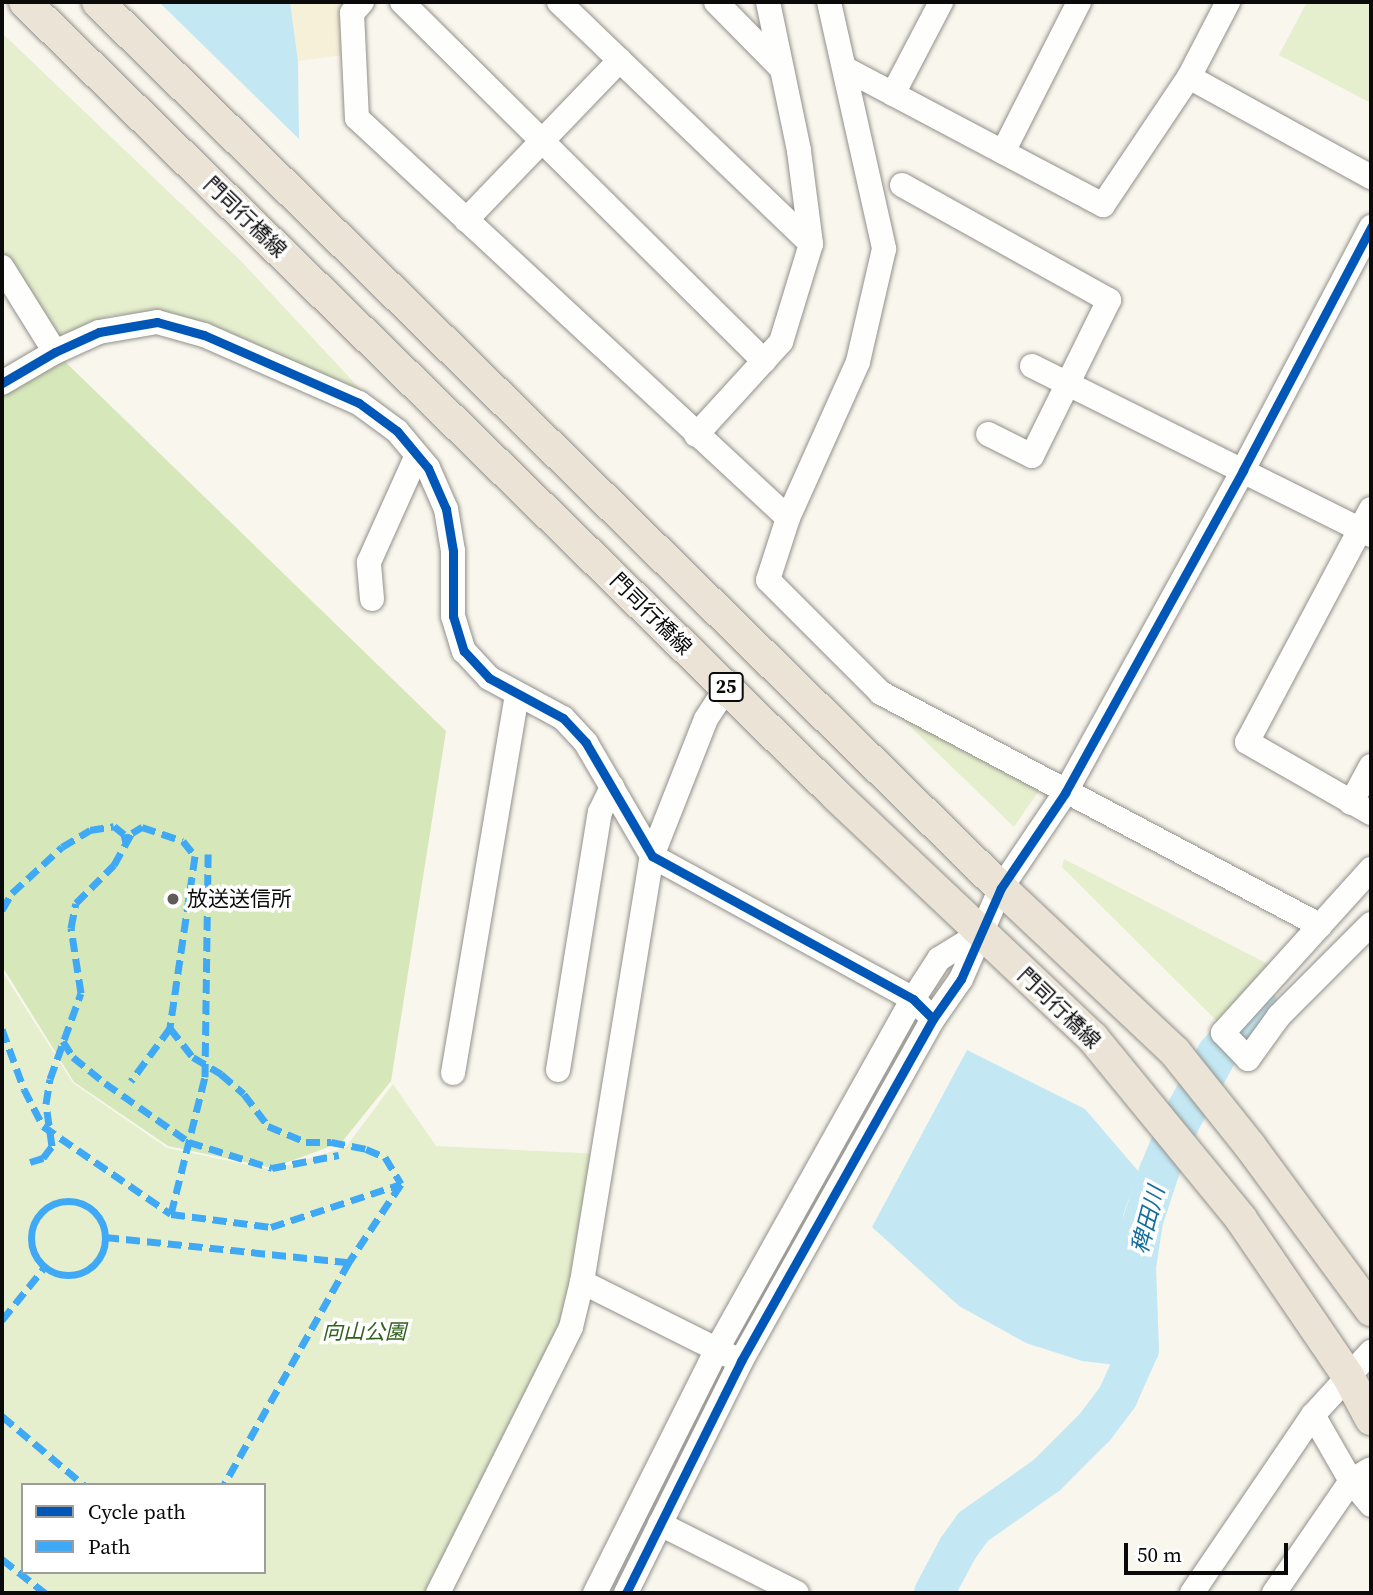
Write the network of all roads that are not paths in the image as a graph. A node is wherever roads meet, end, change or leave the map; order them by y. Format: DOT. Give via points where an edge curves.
graph roads {
  1 [pos="25,2"];
  2 [pos="98,2"];
  3 [pos="362,2"];
  4 [pos="402,2"];
  5 [pos="559,2"];
  6 [pos="716,2"];
  7 [pos="768,2"];
  8 [pos="829,2"];
  9 [pos="941,2"];
  10 [pos="1079,2"];
  11 [pos="1228,2"];
  12 [pos="620,60"];
  13 [pos="782,68"];
  14 [pos="846,69"];
  15 [pos="1189,77"];
  16 [pos="893,94"];
  17 [pos="543,142"];
  18 [pos="1003,152"];
  19 [pos="1371,177"];
  20 [pos="902,185"];
  21 [pos="466,220"];
  22 [pos="1368,239"];
  23 [pos="811,244"];
  24 [pos="2,267"];
  25 [pos="54,352"];
  26 [pos="764,361"];
  27 [pos="1032,366"];
  28 [pos="2,383"];
  29 [pos="1068,384"];
  30 [pos="988,434"];
  31 [pos="696,435"];
  32 [pos="417,455"];
  33 [pos="1243,470"];
  34 [pos="788,518"];
  35 [pos="1368,525"];
  36 [pos="372,599"];
  37 [pos="726,688"];
  38 [pos="517,694"];
  39 [pos="1371,766"];
  40 [pos="611,787"];
  41 [pos="1065,793"];
  42 [pos="1361,808"];
  43 [pos="652,856"];
  44 [pos="1371,869"];
  45 [pos="1001,888"];
  46 [pos="1371,924"];
  47 [pos="1320,925"];
  48 [pos="981,933"];
  49 [pos="913,999"];
  50 [pos="933,1019"];
  51 [pos="558,1070"];
  52 [pos="453,1073"];
  53 [pos="582,1282"];
  54 [pos="1371,1310"];
  55 [pos="717,1349"];
  56 [pos="1371,1352"];
  57 [pos="741,1361"];
  58 [pos="1348,1376"];
  59 [pos="1313,1415"];
  60 [pos="1371,1419"];
  61 [pos="1361,1475"];
  62 [pos="1371,1505"];
  63 [pos="660,1524"];
  64 [pos="438,1593"];
  65 [pos="595,1593"];
  66 [pos="626,1593"];
  67 [pos="797,1593"];
  68 [pos="1192,1593"];
  69 [pos="1274,1593"];
  1 -- 37 [label="main road, 門司行橋線 / 25"];
  2 -- 45 [label="main road, 25"];
  3 -- 21 [label="street" via="352,13 358,118"];
  4 -- 17 [label="street"];
  5 -- 12 [label="street"];
  6 -- 13 [label="street"];
  7 -- 13 [label="street"];
  8 -- 14 [label="street"];
  9 -- 16 [label="street"];
  10 -- 18 [label="street"];
  11 -- 15 [label="street"];
  12 -- 17 [label="street"];
  12 -- 23 [label="street"];
  13 -- 23 [label="street"];
  14 -- 16 [label="street"];
  14 -- 34 [label="street" via="884,248 858,362"];
  15 -- 18 [label="street" via="1103,205"];
  15 -- 19 [label="street"];
  16 -- 18 [label="street"];
  17 -- 21 [label="street"];
  17 -- 26 [label="street"];
  20 -- 29 [label="street" via="1109,300"];
  21 -- 31 [label="street"];
  22 -- 33 [label="street"];
  23 -- 26 [label="street" via="782,342"];
  24 -- 25 [label="street"];
  25 -- 28 [label="street"];
  25 -- 32 [label="street" via="99,332 157,322 204,335 359,403 397,431"];
  26 -- 31 [label="street"];
  27 -- 29 [label="street"];
  29 -- 30 [label="street" via="1032,456"];
  29 -- 33 [label="street"];
  31 -- 34 [label="street"];
  32 -- 36 [label="street" via="369,562"];
  32 -- 38 [label="street" via="428,468 446,509 453,551 453,616 464,651 489,678"];
  33 -- 35 [label="street"];
  33 -- 41 [label="street"];
  34 -- 41 [label="street" via="768,580 881,693"];
  35 -- 42 [label="street" via="1247,742"];
  37 -- 43 [label="street" via="706,719"];
  37 -- 48 [label="main road, 門司行橋線 / 25"];
  38 -- 40 [label="street" via="563,718 586,743"];
  38 -- 52 [label="street"];
  39 -- 42 [label="street"];
  40 -- 43 [label="street"];
  40 -- 51 [label="street" via="600,812"];
  41 -- 45 [label="street"];
  41 -- 47 [label="street"];
  43 -- 49 [label="street"];
  43 -- 53 [label="street"];
  44 -- 47 [label="street"];
  45 -- 48 [label="street"];
  45 -- 54 [label="main road, 25" via="1175,1052"];
  46 -- 47 [label="street" via="1279,1016 1248,1059 1223,1033"];
  48 -- 49 [label="street" via="939,958"];
  48 -- 50 [label="street" via="961,979"];
  48 -- 58 [label="main road, 門司行橋線 / 25" via="1101,1049 1241,1219"];
  49 -- 50 [label="street"];
  49 -- 55 [label="street"];
  50 -- 57 [label="street"];
  53 -- 55 [label="street"];
  53 -- 64 [label="street" via="571,1326"];
  55 -- 57 [label="street"];
  55 -- 65 [label="street"];
  56 -- 58 [label="street"];
  57 -- 63 [label="street"];
  58 -- 59 [label="street"];
  58 -- 60 [label="main road, 門司行橋線 / 25"];
  59 -- 61 [label="street"];
  59 -- 68 [label="street"];
  61 -- 62 [label="street"];
  61 -- 69 [label="street"];
  63 -- 66 [label="street"];
  63 -- 67 [label="street"];
}
